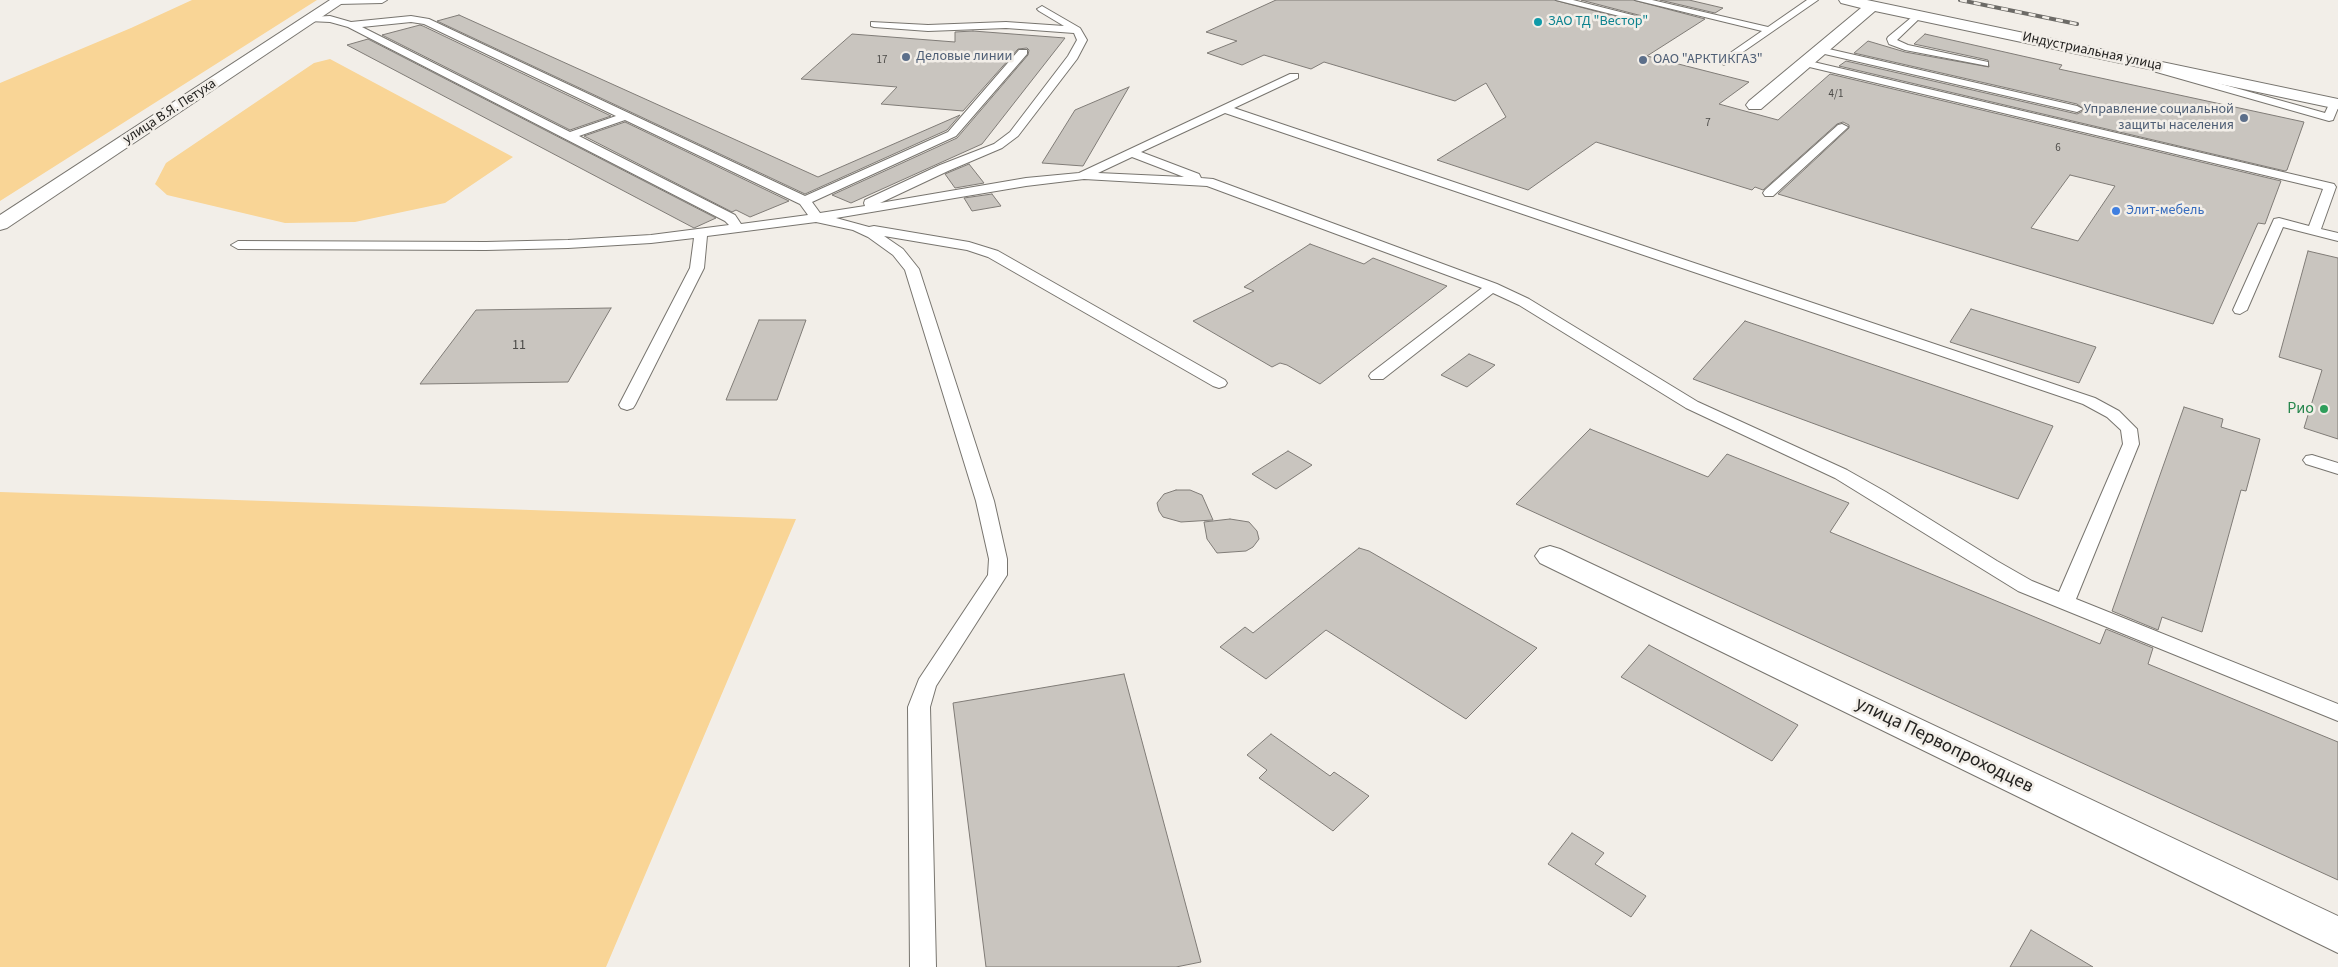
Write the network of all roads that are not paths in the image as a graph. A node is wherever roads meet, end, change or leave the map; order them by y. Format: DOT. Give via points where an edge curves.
graph roads {
  1 [pos="382,0"];
  2 [pos="1561,0"];
  3 [pos="1640,0"];
  4 [pos="1813,0"];
  5 [pos="1846,0"];
  6 [pos="339,1"];
  7 [pos="1872,6"];
  8 [pos="1042,9"];
  9 [pos="1918,15"];
  10 [pos="1639,18"];
  11 [pos="312,19"];
  12 [pos="874,24"];
  13 [pos="351,25"];
  14 [pos="1077,30"];
  15 [pos="1769,30"];
  16 [pos="1820,50"];
  17 [pos="1023,52"];
  18 [pos="1724,62"];
  19 [pos="1805,64"];
  20 [pos="1984,64"];
  21 [pos="1294,76"];
  22 [pos="2336,104"];
  23 [pos="1755,106"];
  24 [pos="1225,109"];
  25 [pos="2077,110"];
  26 [pos="626,116"];
  27 [pos="1842,127"];
  28 [pos="569,136"];
  29 [pos="1132,153"];
  30 [pos="1082,176"];
  31 [pos="1209,182"];
  32 [pos="1769,193"];
  33 [pos="805,201"];
  34 [pos="816,218"];
  35 [pos="854,219"];
  36 [pos="0,224"];
  37 [pos="738,229"];
  38 [pos="2314,231"];
  39 [pos="701,234"];
  40 [pos="2338,237"];
  41 [pos="238,245"];
  42 [pos="1492,287"];
  43 [pos="2240,310"];
  44 [pos="1377,376"];
  45 [pos="1219,383"];
  46 [pos="627,405"];
  47 [pos="2312,460"];
  48 [pos="2338,469"];
  49 [pos="1550,556"];
  50 [pos="2065,602"];
  51 [pos="2338,713"];
  52 [pos="2338,935"];
  53 [pos="923,967"];
  1 -- 6 [label="lane"];
  2 -- 10 [label="lane"];
  3 -- 15 [label="lane"];
  4 -- 15 [label="lane"];
  5 -- 7 [label="street, Индустриальная улица"];
  6 -- 11 [label="street, улица В.Я. Петуха"];
  7 -- 9 [label="street, Индустриальная улица"];
  7 -- 16 [label="street"];
  8 -- 14 [label="lane"];
  9 -- 20 [label="lane" via="1892,39 1893,42"];
  9 -- 22 [label="street, Индустриальная улица"];
  11 -- 13 [label="lane" via="330,19"];
  11 -- 36 [label="street, улица В.Я. Петуха"];
  12 -- 14 [label="lane" via="928,28 1006,25"];
  13 -- 26 [label="lane" via="411,19 426,21"];
  13 -- 28 [label="lane"];
  14 -- 35 [label="lane" via="1082,40 1073,56 1006,141 931,174"];
  15 -- 18 [label="lane"];
  16 -- 19 [label="street"];
  16 -- 25 [label="lane"];
  17 -- 33 [label="lane" via="952,134"];
  19 -- 23 [label="street"];
  19 -- 38 [label="lane" via="2330,187"];
  21 -- 24 [label="lane"];
  24 -- 29 [label="lane"];
  24 -- 50 [label="lane" via="2080,398 2113,414 2129,429 2131,444"];
  26 -- 28 [label="lane"];
  26 -- 33 [label="lane"];
  27 -- 32 [label="lane"];
  28 -- 37 [label="lane" via="730,218"];
  29 -- 30 [label="lane"];
  29 -- 31 [label="lane"];
  30 -- 31 [label="lane"];
  30 -- 35 [label="lane" via="1026,182"];
  31 -- 42 [label="lane"];
  33 -- 34 [label="lane"];
  34 -- 35 [label="lane"];
  34 -- 37 [label="lane"];
  35 -- 45 [label="lane" via="930,241 969,246 994,254"];
  35 -- 53 [label="lane" via="887,242 912,269 985,501 998,559 997,575 926,685 919,707"];
  37 -- 39 [label="lane"];
  38 -- 40 [label="lane"];
  38 -- 43 [label="lane" via="2279,222"];
  39 -- 41 [label="lane" via="568,244"];
  39 -- 46 [label="lane" via="698,268"];
  42 -- 44 [label="lane"];
  42 -- 50 [label="lane" via="1524,302 1692,405 1841,474 2025,586"];
  47 -- 48 [label="lane"];
  49 -- 52 [label="street, улица Первопроходцев"];
  50 -- 51 [label="lane"];
}
